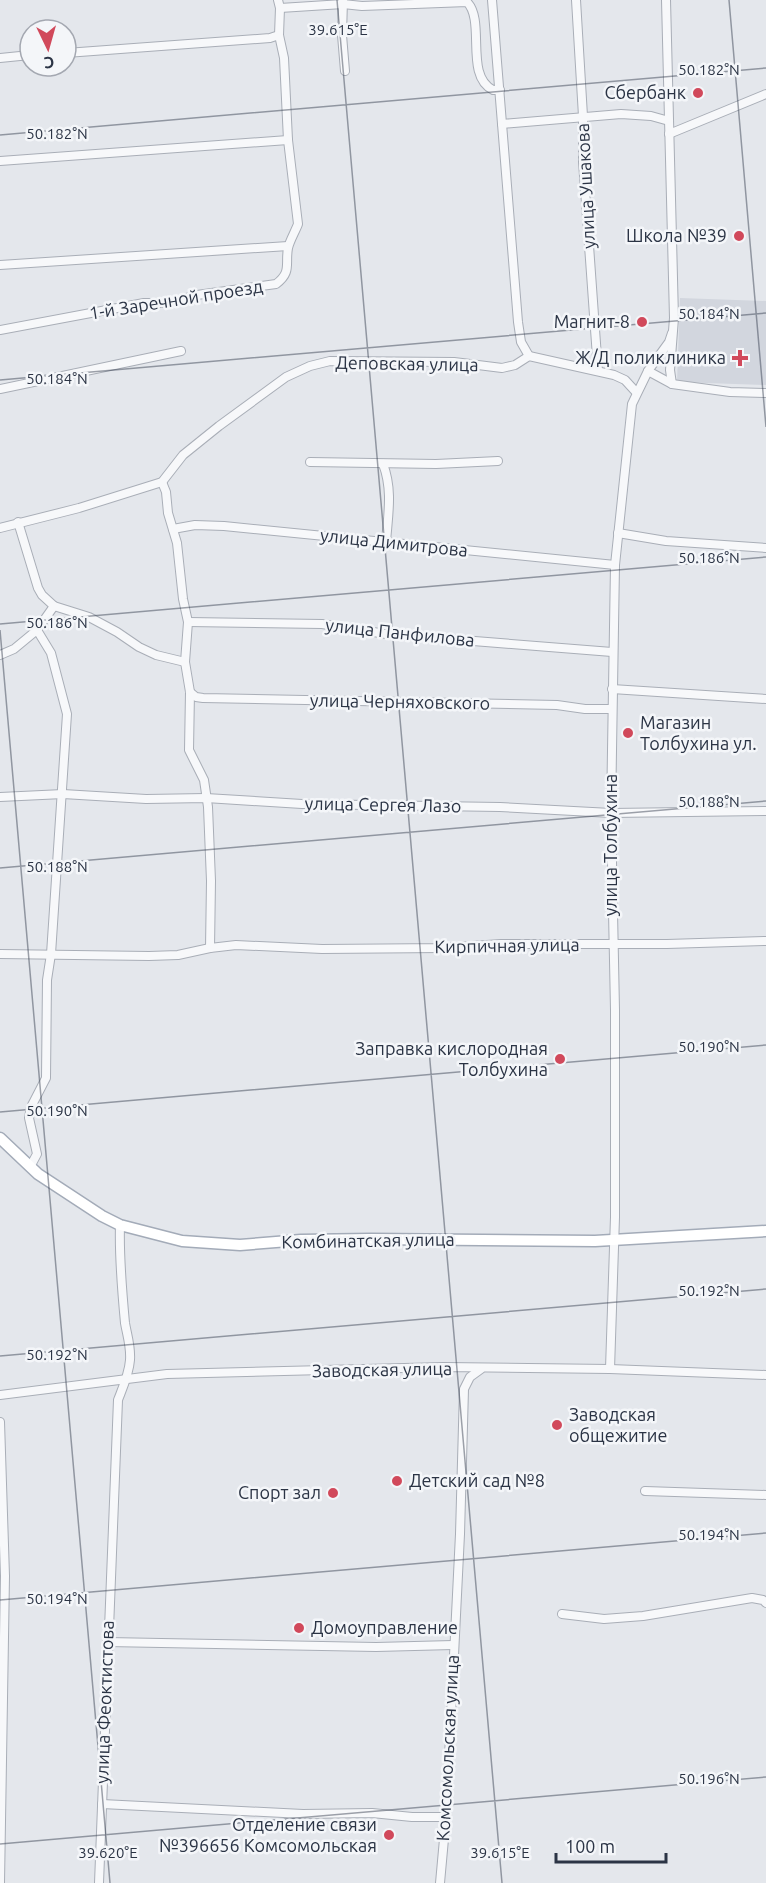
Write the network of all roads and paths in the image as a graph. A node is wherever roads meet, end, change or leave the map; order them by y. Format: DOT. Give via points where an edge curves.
graph roads {
  1 [pos="492,0"];
  2 [pos="576,0"];
  3 [pos="666,0"];
  4 [pos="343,2"];
  5 [pos="279,4"];
  6 [pos="279,35"];
  7 [pos="78,52"];
  8 [pos="18,56"];
  9 [pos="0,58"];
  10 [pos="345,70"];
  11 [pos="500,90"];
  12 [pos="766,94"];
  13 [pos="583,116"];
  14 [pos="669,121"];
  15 [pos="502,124"];
  16 [pos="669,134"];
  17 [pos="288,140"];
  18 [pos="0,160"];
  19 [pos="288,246"];
  20 [pos="0,265"];
  21 [pos="0,330"];
  22 [pos="672,333"];
  23 [pos="181,351"];
  24 [pos="529,356"];
  25 [pos="598,371"];
  26 [pos="648,371"];
  27 [pos="672,384"];
  28 [pos="0,389"];
  29 [pos="636,392"];
  30 [pos="766,393"];
  31 [pos="498,461"];
  32 [pos="310,462"];
  33 [pos="383,464"];
  34 [pos="162,482"];
  35 [pos="18,522"];
  36 [pos="0,528"];
  37 [pos="173,529"];
  38 [pos="618,533"];
  39 [pos="386,542"];
  40 [pos="766,548"];
  41 [pos="615,565"];
  42 [pos="54,606"];
  43 [pos="188,622"];
  44 [pos="37,630"];
  45 [pos="612,652"];
  46 [pos="0,655"];
  47 [pos="185,662"];
  48 [pos="612,689"];
  49 [pos="190,692"];
  50 [pos="766,699"];
  51 [pos="611,709"];
  52 [pos="63,794"];
  53 [pos="0,797"];
  54 [pos="206,798"];
  55 [pos="766,811"];
  56 [pos="611,813"];
  57 [pos="766,941"];
  58 [pos="612,944"];
  59 [pos="210,948"];
  60 [pos="0,954"];
  61 [pos="51,954"];
  62 [pos="0,1138"];
  63 [pos="30,1167"];
  64 [pos="120,1225"];
  65 [pos="766,1231"];
  66 [pos="615,1239"];
  67 [pos="481,1369"];
  68 [pos="610,1369"];
  69 [pos="766,1375"];
  70 [pos="126,1379"];
  71 [pos="0,1395"];
  72 [pos="0,1422"];
  73 [pos="645,1491"];
  74 [pos="766,1495"];
  75 [pos="766,1603"];
  76 [pos="562,1614"];
  77 [pos="107,1642"];
  78 [pos="453,1646"];
  79 [pos="1,1704"];
  80 [pos="102,1804"];
  81 [pos="446,1817"];
  82 [pos="0,1883"];
  83 [pos="99,1883"];
  84 [pos="440,1883"];
  1 -- 11 [label="street"];
  2 -- 13 [label="street, улица Ушакова"];
  3 -- 14 [label="street, улица Толбухина"];
  4 -- 5 [label="street"];
  4 -- 10 [label="street"];
  4 -- 11 [label="street" via="362,6 467,2 474,13 476,53 483,82 488,88"];
  5 -- 6 [label="street, 1-й Заречной проезд"];
  6 -- 7 [label="street"];
  6 -- 17 [label="street, 1-й Заречной проезд" via="284,57"];
  8 -- 9 [label="street"];
  11 -- 15 [label="street"];
  12 -- 16 [label="street"];
  13 -- 14 [label="street" via="621,114"];
  13 -- 15 [label="street"];
  13 -- 25 [label="street, улица Ушакова"];
  14 -- 16 [label="street, улица Толбухина"];
  15 -- 24 [label="street" via="518,322 521,342"];
  16 -- 22 [label="street, улица Толбухина"];
  17 -- 18 [label="street"];
  17 -- 19 [label="street, 1-й Заречной проезд" via="298,224"];
  19 -- 20 [label="street"];
  19 -- 21 [label="street, 1-й Заречной проезд" via="286,272 276,284"];
  22 -- 26 [label="street, улица Толбухина"];
  22 -- 27 [label="street, улица Толбухина"];
  23 -- 28 [label="street"];
  24 -- 25 [label="street"];
  24 -- 34 [label="street, Деповская улица" via="502,368 454,362 330,361 310,366 286,376 219,426 183,455"];
  25 -- 29 [label="street" via="625,380"];
  26 -- 27 [label="street"];
  26 -- 29 [label="street, улица Толбухина"];
  27 -- 30 [label="street"];
  29 -- 38 [label="street, улица Толбухина" via="628,424"];
  31 -- 33 [label="street"];
  32 -- 33 [label="street"];
  33 -- 39 [label="street" via="390,494"];
  34 -- 35 [label="street"];
  34 -- 37 [label="street"];
  35 -- 36 [label="street"];
  35 -- 42 [label="street" via="38,588"];
  37 -- 39 [label="street, улица Димитрова" via="224,526"];
  37 -- 43 [label="street"];
  38 -- 40 [label="street" via="666,541"];
  38 -- 41 [label="street, улица Толбухина"];
  39 -- 41 [label="street, улица Димитрова"];
  41 -- 45 [label="street, улица Толбухина"];
  42 -- 44 [label="street"];
  42 -- 47 [label="street" via="89,617 147,651"];
  43 -- 45 [label="street, улица Панфилова" via="322,624 386,634"];
  43 -- 47 [label="street"];
  44 -- 46 [label="street"];
  44 -- 52 [label="street" via="51,653 68,714"];
  45 -- 48 [label="street, улица Толбухина"];
  47 -- 49 [label="street"];
  48 -- 50 [label="street"];
  48 -- 51 [label="street, улица Толбухина"];
  49 -- 51 [label="street, улица Черняховского" via="203,698"];
  49 -- 54 [label="street" via="189,750 204,780"];
  51 -- 56 [label="street, улица Толбухина"];
  52 -- 53 [label="street, улица Сергея Лазо"];
  52 -- 54 [label="street, улица Сергея Лазо"];
  52 -- 61 [label="street"];
  54 -- 56 [label="street, улица Сергея Лазо"];
  54 -- 59 [label="street"];
  55 -- 56 [label="street, улица Сергея Лазо"];
  56 -- 58 [label="street, улица Толбухина"];
  57 -- 58 [label="street, Кирпичная улица"];
  58 -- 59 [label="street, Кирпичная улица"];
  58 -- 66 [label="street, улица Толбухина"];
  59 -- 61 [label="street, Кирпичная улица" via="178,955"];
  60 -- 61 [label="street"];
  61 -- 63 [label="street" via="46,1078 29,1118 37,1155"];
  62 -- 63 [label="main road, Комбинатская улица"];
  63 -- 64 [label="main road, Комбинатская улица"];
  64 -- 66 [label="main road, Комбинатская улица" via="182,1241 240,1245 301,1240"];
  64 -- 70 [label="street, улица Феоктистова" via="119,1253 130,1345"];
  65 -- 66 [label="main road, Комбинатская улица"];
  66 -- 68 [label="street, улица Толбухина"];
  67 -- 68 [label="street, Заводская улица"];
  67 -- 70 [label="street, Заводская улица" via="167,1374"];
  67 -- 78 [label="street, Комсомольская улица" via="470,1377 464,1389"];
  68 -- 69 [label="street, Заводская улица"];
  70 -- 71 [label="street, Заводская улица"];
  70 -- 77 [label="street, улица Феоктистова" via="118,1400"];
  72 -- 79 [label="street" via="5,1576"];
  73 -- 74 [label="street"];
  75 -- 76 [label="street" via="752,1598 604,1619"];
  77 -- 78 [label="street"];
  77 -- 80 [label="street, улица Феоктистова"];
  78 -- 81 [label="street, Комсомольская улица"];
  79 -- 82 [label="street"];
  80 -- 81 [label="street"];
  80 -- 83 [label="street, улица Феоктистова"];
  81 -- 84 [label="street, Комсомольская улица"];
}
